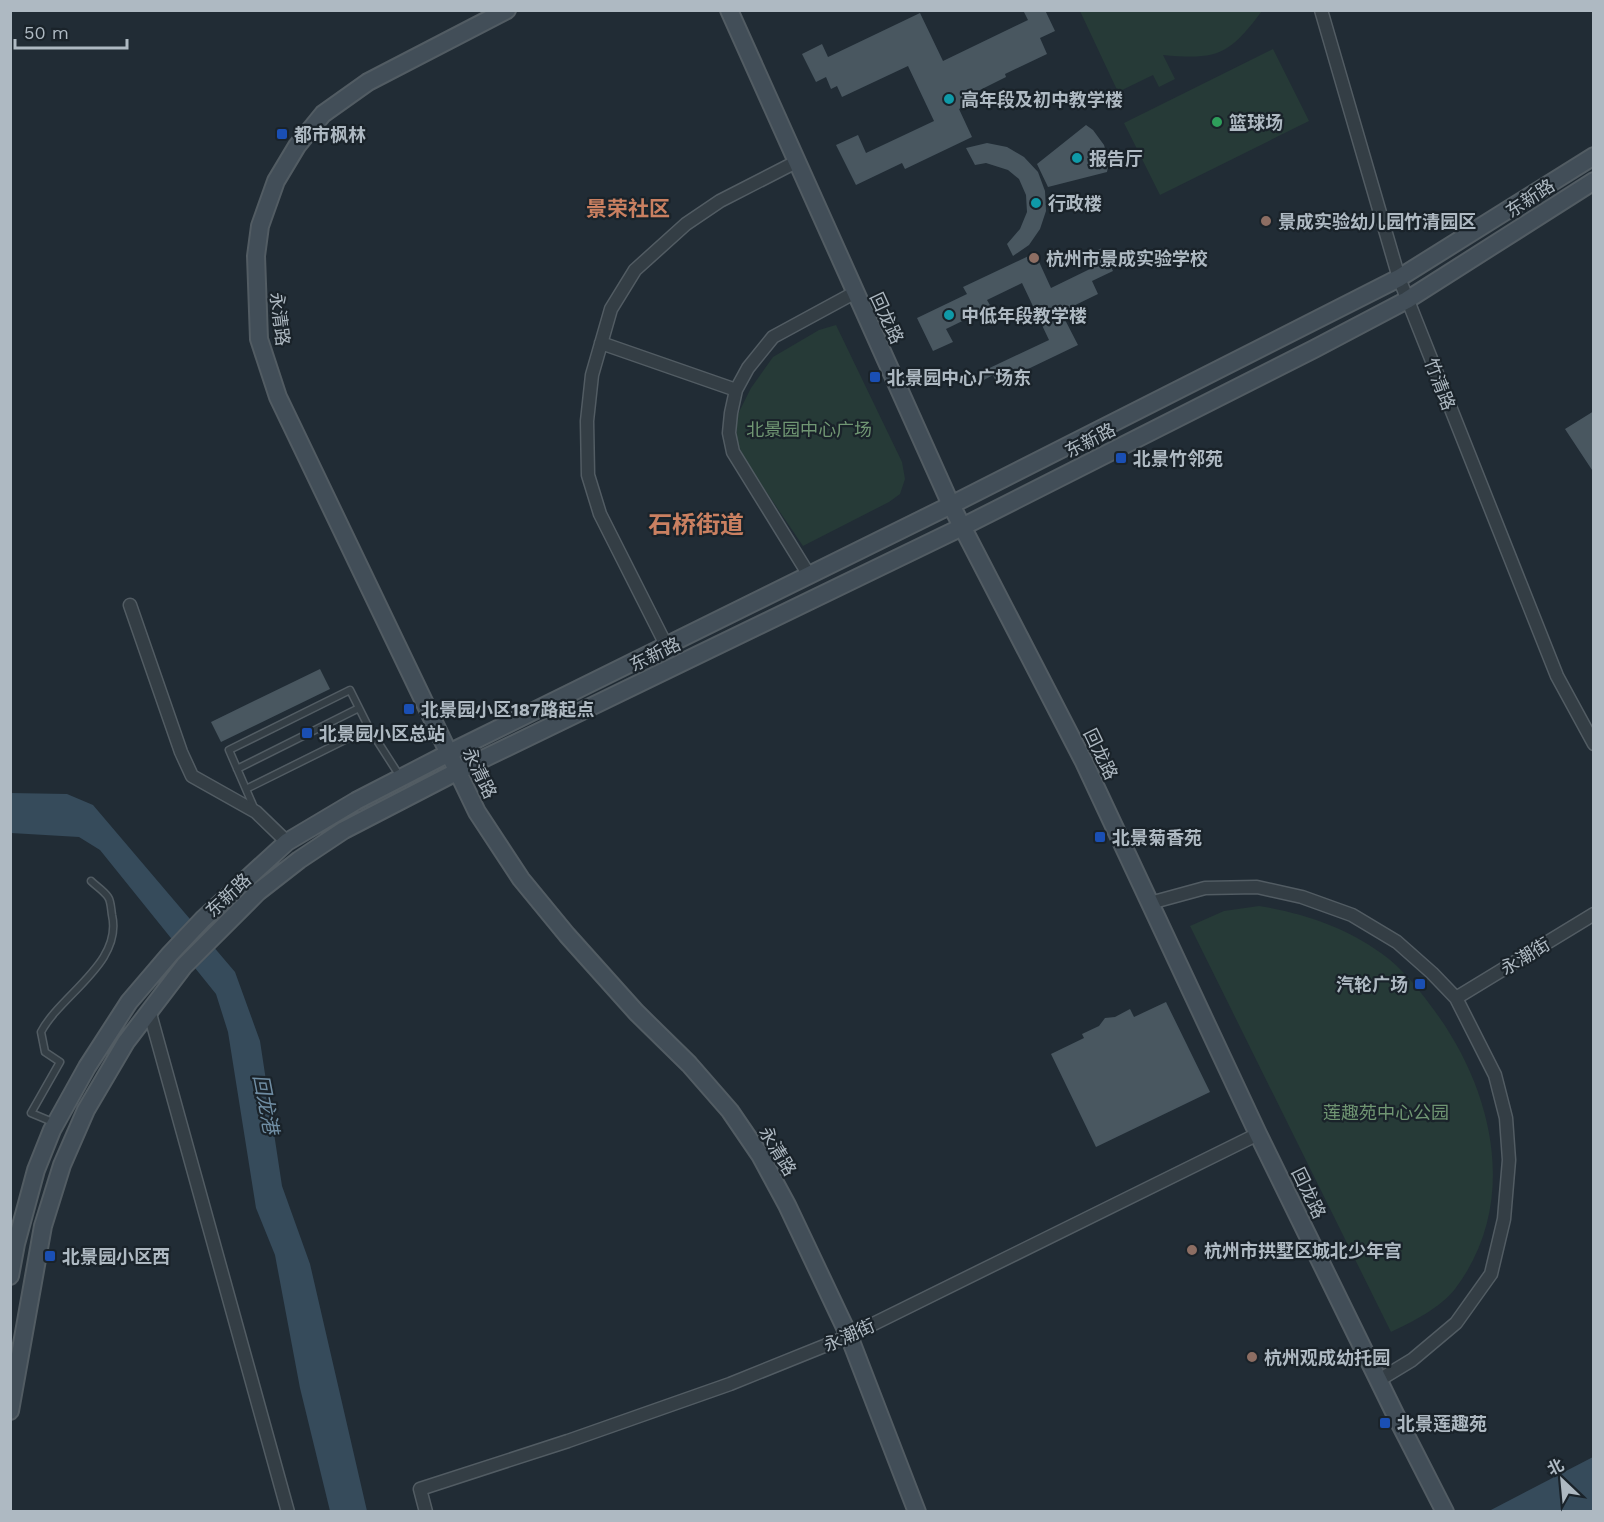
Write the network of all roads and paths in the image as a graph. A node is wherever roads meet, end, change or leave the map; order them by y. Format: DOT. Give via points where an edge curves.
graph roads {
  1 [pos="507,10"];
  2 [pos="729,10"];
  3 [pos="1321,10"];
  4 [pos="1593,156"];
  5 [pos="796,162"];
  6 [pos="1593,181"];
  7 [pos="1399,278"];
  8 [pos="854,293"];
  9 [pos="1407,300"];
  10 [pos="601,343"];
  11 [pos="736,390"];
  12 [pos="951,505"];
  13 [pos="962,527"];
  14 [pos="809,575"];
  15 [pos="130,605"];
  16 [pos="666,645"];
  17 [pos="359,708"];
  18 [pos="369,728"];
  19 [pos="1593,744"];
  20 [pos="449,753"];
  21 [pos="237,769"];
  22 [pos="458,771"];
  23 [pos="401,778"];
  24 [pos="246,789"];
  25 [pos="256,812"];
  26 [pos="287,842"];
  27 [pos="91,881"];
  28 [pos="1150,903"];
  29 [pos="1593,914"];
  30 [pos="1456,998"];
  31 [pos="149,1010"];
  32 [pos="56,1123"];
  33 [pos="1258,1134"];
  34 [pos="10,1276"];
  35 [pos="849,1336"];
  36 [pos="1378,1380"];
  37 [pos="10,1411"];
  38 [pos="1444,1509"];
  39 [pos="288,1512"];
  40 [pos="426,1512"];
  41 [pos="917,1512"];
  1 -- 20 [label="main road, 永清路" via="368,82 323,114 276,181 260,226 256,256 260,339 278,397"];
  2 -- 5 [label="main road, 回龙路"];
  3 -- 7 [label="street, 竹清路"];
  4 -- 7 [label="main road, 东新路"];
  5 -- 8 [label="main road, 回龙路"];
  5 -- 10 [label="street" via="711,207 635,270 611,309"];
  6 -- 9 [label="main road, 东新路"];
  7 -- 9 [label="street, 竹清路"];
  7 -- 12 [label="main road, 东新路"];
  8 -- 11 [label="street" via="773,337"];
  8 -- 12 [label="main road, 回龙路"];
  9 -- 13 [label="main road, 东新路"];
  9 -- 19 [label="street, 竹清路" via="1557,676"];
  10 -- 11 [label="street"];
  10 -- 16 [label="street" via="592,375 587,421 588,475 600,514"];
  11 -- 14 [label="street" via="729,433 733,452"];
  12 -- 13 [label="main road, 回龙路"];
  12 -- 14 [label="main road, 东新路"];
  13 -- 22 [label="main road, 东新路"];
  13 -- 28 [label="main road, 回龙路" via="1084,762"];
  14 -- 16 [label="main road, 东新路"];
  15 -- 25 [label="street" via="192,776"];
  16 -- 20 [label="main road, 东新路"];
  17 -- 18 [label="lane"];
  17 -- 21 [label="lane"];
  17 -- 21 [label="lane" via="350,690 229,750"];
  18 -- 23 [label="lane"];
  18 -- 24 [label="lane"];
  20 -- 22 [label="main road, 永清路"];
  20 -- 23 [label="main road, 东新路"];
  21 -- 24 [label="lane"];
  22 -- 31 [label="main road, 东新路" via="344,830 299,860 258,892 215,934"];
  22 -- 35 [label="main road, 永清路" via="477,812 527,887 628,1004 730,1111 787,1205"];
  23 -- 26 [label="main road, 东新路"];
  24 -- 25 [label="lane"];
  25 -- 26 [label="street"];
  26 -- 32 [label="main road, 东新路" via="202,919 129,1002"];
  27 -- 32 [label="lane" via="108,897 114,922 111,945 101,963 48,1019 41,1032 45,1052 60,1062 31,1113"];
  28 -- 30 [label="street" via="1205,888 1257,887 1302,897 1352,915 1397,942"];
  28 -- 33 [label="main road, 回龙路"];
  29 -- 30 [label="street, 永潮街"];
  30 -- 36 [label="street" via="1495,1075 1506,1118 1509,1160 1504,1219 1491,1274 1456,1323 1412,1360"];
  31 -- 37 [label="main road, 东新路" via="86,1110 62,1165 43,1226"];
  31 -- 39 [label="street"];
  32 -- 34 [label="main road, 东新路" via="36,1170"];
  33 -- 35 [label="street, 永潮街"];
  33 -- 36 [label="main road, 回龙路"];
  35 -- 40 [label="street, 永潮街" via="730,1384 420,1489"];
  35 -- 41 [label="main road, 永清路"];
  36 -- 38 [label="main road, 回龙路"];
}
